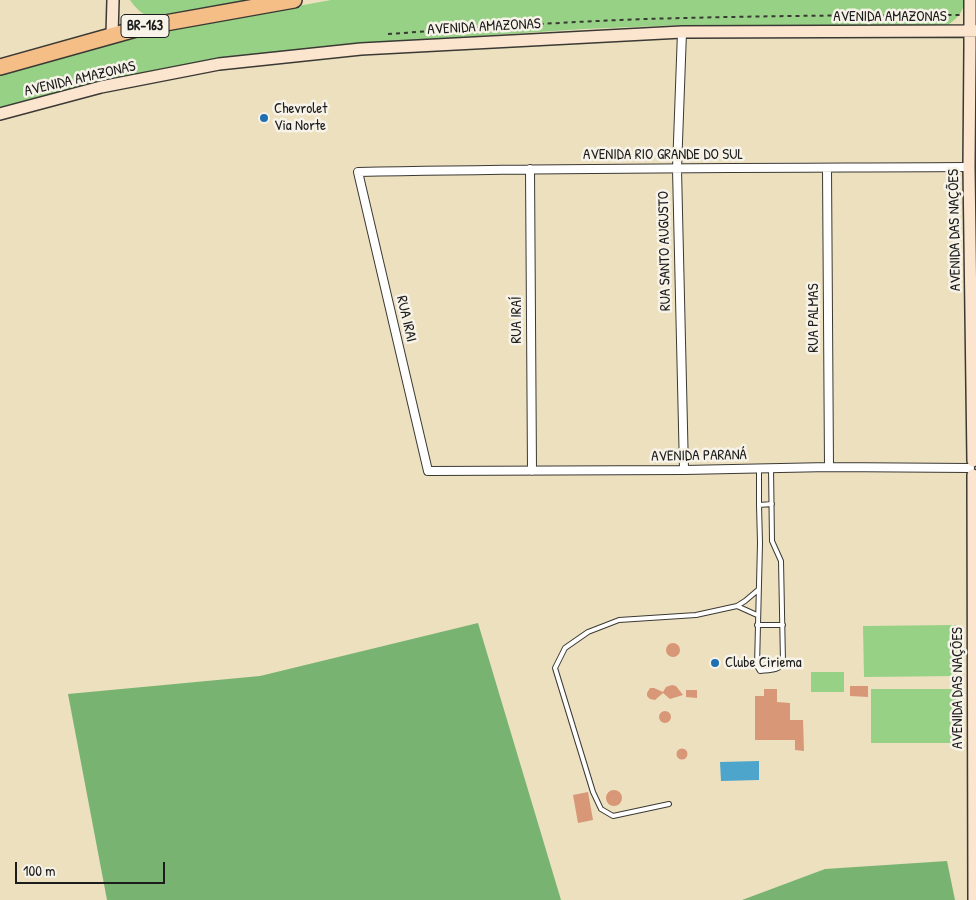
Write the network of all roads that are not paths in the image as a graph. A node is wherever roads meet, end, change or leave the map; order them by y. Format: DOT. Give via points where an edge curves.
graph roads {
  1 [pos="113,0"];
  2 [pos="294,0"];
  3 [pos="970,0"];
  4 [pos="973,31"];
  5 [pos="682,32"];
  6 [pos="112,35"];
  7 [pos="0,67"];
  8 [pos="0,114"];
  9 [pos="974,167"];
  10 [pos="827,168"];
  11 [pos="530,169"];
  12 [pos="677,169"];
  13 [pos="358,172"];
  14 [pos="829,467"];
  15 [pos="771,468"];
  16 [pos="974,468"];
  17 [pos="759,469"];
  18 [pos="684,470"];
  19 [pos="532,471"];
  20 [pos="428,472"];
  21 [pos="772,504"];
  22 [pos="759,505"];
  23 [pos="758,590"];
  24 [pos="737,606"];
  25 [pos="757,615"];
  26 [pos="757,625"];
  27 [pos="782,625"];
  28 [pos="669,804"];
  29 [pos="974,900"];
  1 -- 6 [label="street"];
  2 -- 6 [label="highway, BR-163"];
  3 -- 4 [label="street, AVENIDA DAS NAÇÕES"];
  4 -- 5 [label="street, AVENIDA AMAZONAS"];
  4 -- 9 [label="street, AVENIDA DAS NAÇÕES"];
  5 -- 8 [label="street, AVENIDA AMAZONAS" via="369,48 219,64 101,87"];
  5 -- 12 [label="street, RUA SANTO AUGUSTO"];
  6 -- 7 [label="highway, BR-163"];
  9 -- 10 [label="street, AVENIDA RIO GRANDE DO SUL"];
  9 -- 16 [label="street, AVENIDA DAS NAÇÕES"];
  10 -- 12 [label="street, AVENIDA RIO GRANDE DO SUL"];
  10 -- 14 [label="street, RUA PALMAS"];
  11 -- 12 [label="street, AVENIDA RIO GRANDE DO SUL"];
  11 -- 13 [label="street, AVENIDA RIO GRANDE DO SUL"];
  11 -- 19 [label="street, RUA IRAÍ"];
  12 -- 18 [label="street, RUA SANTO AUGUSTO"];
  13 -- 20 [label="street, RUA IRAI"];
  14 -- 15 [label="street, AVENIDA PARANÁ"];
  14 -- 16 [label="street, AVENIDA PARANÁ"];
  15 -- 17 [label="street, AVENIDA PARANÁ"];
  15 -- 21 [label="lane"];
  16 -- 29 [label="street, AVENIDA DAS NAÇÕES"];
  17 -- 18 [label="street, AVENIDA PARANÁ"];
  17 -- 22 [label="lane"];
  18 -- 19 [label="street, AVENIDA PARANÁ"];
  19 -- 20 [label="street, AVENIDA PARANÁ"];
  21 -- 22 [label="lane"];
  21 -- 27 [label="lane" via="772,541 781,561"];
  22 -- 23 [label="lane"];
  23 -- 24 [label="lane"];
  23 -- 25 [label="lane"];
  24 -- 25 [label="lane"];
  24 -- 28 [label="lane" via="696,615 619,620 588,632 565,648 555,668 592,792 601,809 613,816"];
  25 -- 26 [label="lane"];
  26 -- 27 [label="lane"];
  26 -- 27 [label="lane" via="756,666 760,671 782,666"];
}
